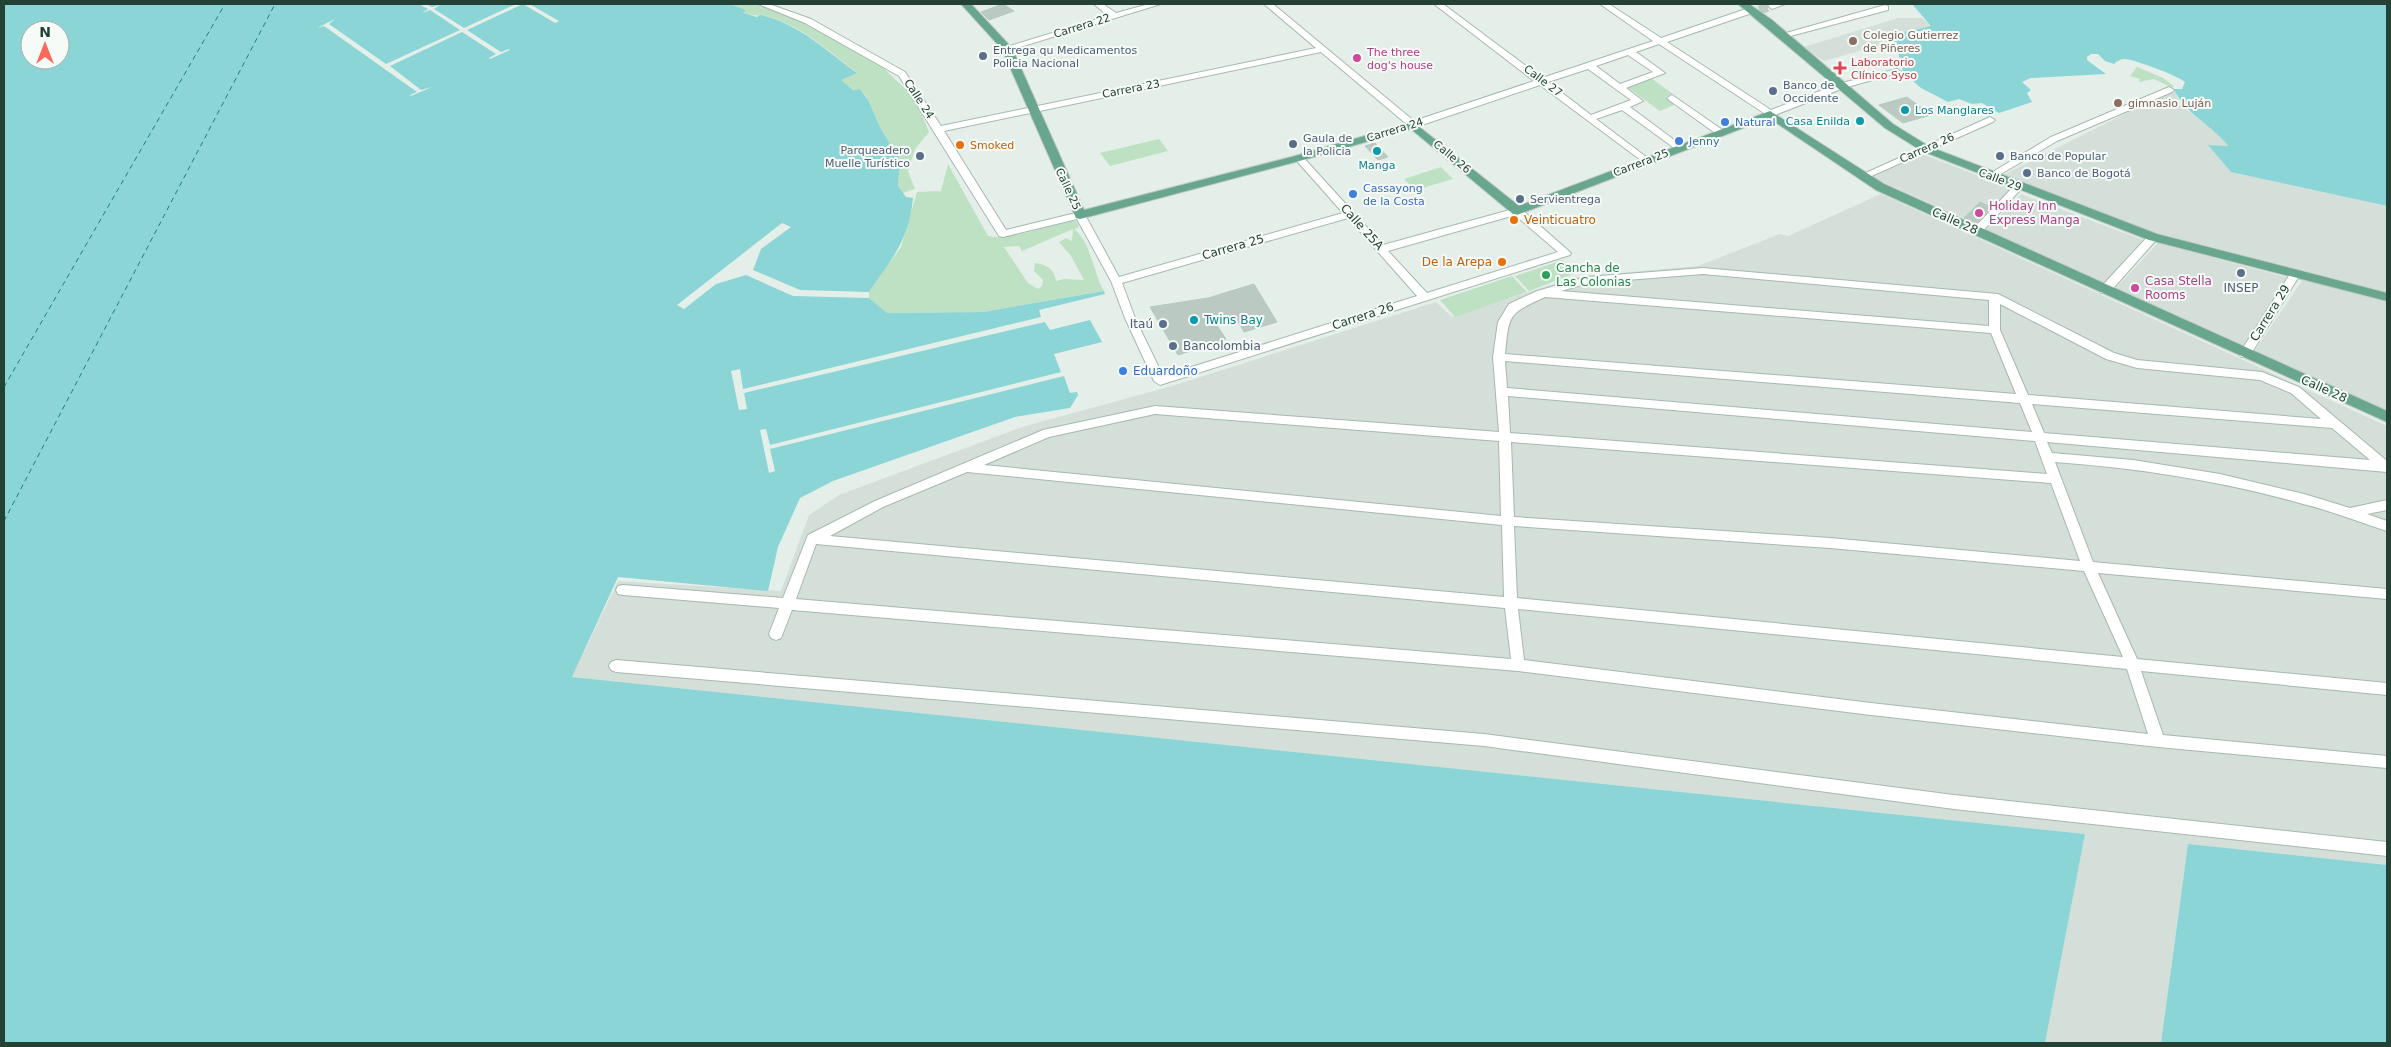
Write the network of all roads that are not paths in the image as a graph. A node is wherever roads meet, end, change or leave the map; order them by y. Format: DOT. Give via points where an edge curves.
graph roads {
  1 [pos="966,4"];
  2 [pos="1098,4"];
  3 [pos="1157,4"];
  4 [pos="1268,4"];
  5 [pos="1438,4"];
  6 [pos="1604,4"];
  7 [pos="1781,4"];
  8 [pos="768,5"];
  9 [pos="1772,6"];
  10 [pos="1885,8"];
  11 [pos="1752,9"];
  12 [pos="1114,16"];
  13 [pos="1783,35"];
  14 [pos="1659,40"];
  15 [pos="1007,48"];
  16 [pos="1324,50"];
  17 [pos="1628,51"];
  18 [pos="1589,64"];
  19 [pos="1897,72"];
  20 [pos="1542,80"];
  21 [pos="1840,86"];
  22 [pos="1620,87"];
  23 [pos="2169,90"];
  24 [pos="1672,98"];
  25 [pos="1623,106"];
  26 [pos="1032,109"];
  27 [pos="1770,114"];
  28 [pos="1590,118"];
  29 [pos="1990,120"];
  30 [pos="1413,124"];
  31 [pos="938,129"];
  32 [pos="1721,133"];
  33 [pos="1680,148"];
  34 [pos="1926,149"];
  35 [pos="1299,158"];
  36 [pos="1646,161"];
  37 [pos="1864,176"];
  38 [pos="1991,176"];
  39 [pos="2018,187"];
  40 [pos="1517,211"];
  41 [pos="1351,214"];
  42 [pos="1080,215"];
  43 [pos="1977,231"];
  44 [pos="1003,234"];
  45 [pos="2153,237"];
  46 [pos="1383,249"];
  47 [pos="1566,253"];
  48 [pos="2296,273"];
  49 [pos="1116,281"];
  50 [pos="2105,290"];
  51 [pos="1541,294"];
  52 [pos="1994,296"];
  53 [pos="1424,297"];
  54 [pos="2387,297"];
  55 [pos="1996,330"];
  56 [pos="2245,354"];
  57 [pos="1498,357"];
  58 [pos="1160,381"];
  59 [pos="1500,391"];
  60 [pos="2023,400"];
  61 [pos="2387,417"];
  62 [pos="2333,424"];
  63 [pos="1504,436"];
  64 [pos="2040,438"];
  65 [pos="2047,457"];
  66 [pos="963,467"];
  67 [pos="2385,467"];
  68 [pos="2055,479"];
  69 [pos="2387,505"];
  70 [pos="2351,513"];
  71 [pos="2387,516"];
  72 [pos="1507,521"];
  73 [pos="2387,526"];
  74 [pos="812,539"];
  75 [pos="2088,565"];
  76 [pos="623,590"];
  77 [pos="2387,594"];
  78 [pos="788,602"];
  79 [pos="1511,603"];
  80 [pos="776,634"];
  81 [pos="2132,663"];
  82 [pos="1518,665"];
  83 [pos="616,666"];
  84 [pos="2387,688"];
  85 [pos="2158,741"];
  86 [pos="2387,762"];
  87 [pos="2387,849"];
  1 -- 15 [label="main road, Calle 25"];
  2 -- 12 [label="street"];
  3 -- 12 [label="street, Carrera 22"];
  4 -- 16 [label="street, Calle 26"];
  5 -- 20 [label="street, Calle 27"];
  6 -- 14 [label="street, Calle 28"];
  7 -- 9 [label="street"];
  8 -- 31 [label="street, Calle 24" via="808,20 902,74"];
  10 -- 13 [label="street"];
  11 -- 13 [label="main road, Calle 29"];
  11 -- 14 [label="street, Carrera 24"];
  12 -- 15 [label="street, Carrera 22"];
  13 -- 21 [label="main road, Calle 29"];
  14 -- 17 [label="street, Carrera 24"];
  14 -- 27 [label="street, Calle 28"];
  15 -- 26 [label="main road, Calle 25"];
  16 -- 26 [label="street, Carrera 23"];
  16 -- 30 [label="street, Calle 26"];
  17 -- 18 [label="street, Carrera 24"];
  17 -- 22 [label="street" via="1660,73"];
  18 -- 20 [label="street, Carrera 24"];
  18 -- 22 [label="street"];
  19 -- 21 [label="street, Carrera 25"];
  20 -- 28 [label="street, Calle 27"];
  20 -- 30 [label="street, Carrera 24"];
  21 -- 27 [label="street, Carrera 25"];
  21 -- 34 [label="main road, Calle 29" via="1889,126"];
  22 -- 25 [label="street" via="1638,101"];
  23 -- 38 [label="street" via="2054,139"];
  24 -- 32 [label="street"];
  25 -- 28 [label="street"];
  25 -- 33 [label="street"];
  26 -- 31 [label="street, Carrera 23"];
  26 -- 42 [label="main road, Calle 25"];
  27 -- 32 [label="main road, Carrera 25"];
  27 -- 37 [label="main road, Calle 28"];
  28 -- 36 [label="street, Calle 27"];
  29 -- 34 [label="street, Carrera 26"];
  30 -- 35 [label="main road, Carrera 24"];
  30 -- 40 [label="main road, Calle 26"];
  31 -- 44 [label="street, Calle 24"];
  32 -- 33 [label="main road, Carrera 25"];
  33 -- 36 [label="main road, Carrera 25"];
  34 -- 37 [label="street, Carrera 26"];
  34 -- 38 [label="main road, Calle 29"];
  35 -- 41 [label="street, Calle 25A"];
  35 -- 42 [label="main road, Carrera 24"];
  36 -- 40 [label="main road, Carrera 25"];
  37 -- 43 [label="main road, Calle 28" via="1880,188"];
  38 -- 39 [label="main road, Calle 29"];
  39 -- 43 [label="street"];
  39 -- 45 [label="main road, Calle 29"];
  40 -- 46 [label="street, Carrera 25"];
  40 -- 47 [label="street, Calle 26"];
  41 -- 46 [label="street, Calle 25A"];
  41 -- 49 [label="street, Carrera 25"];
  42 -- 44 [label="street, Carrera 24"];
  42 -- 49 [label="street, Calle 25"];
  43 -- 50 [label="main road, Calle 28"];
  45 -- 48 [label="main road, Calle 29"];
  45 -- 50 [label="street"];
  46 -- 53 [label="street, Calle 25A"];
  47 -- 53 [label="street, Carrera 26"];
  48 -- 54 [label="main road, Calle 29"];
  48 -- 56 [label="street, Carrera 29"];
  49 -- 58 [label="street, Calle 25"];
  50 -- 56 [label="main road, Calle 28"];
  51 -- 52 [label="street" via="1586,280 1703,272"];
  51 -- 55 [label="street"];
  51 -- 57 [label="street" via="1513,307 1503,322"];
  52 -- 55 [label="street"];
  52 -- 62 [label="street" via="2110,356 2137,364 2262,376 2278,382 2295,390"];
  53 -- 58 [label="street, Carrera 26"];
  55 -- 60 [label="street"];
  56 -- 61 [label="main road, Calle 28"];
  57 -- 59 [label="street"];
  57 -- 60 [label="street"];
  59 -- 63 [label="street"];
  59 -- 64 [label="street"];
  60 -- 62 [label="street"];
  60 -- 64 [label="street"];
  62 -- 67 [label="street"];
  63 -- 66 [label="street" via="1155,410 1047,433"];
  63 -- 68 [label="street"];
  63 -- 72 [label="street"];
  64 -- 65 [label="street"];
  64 -- 67 [label="street"];
  65 -- 68 [label="street"];
  65 -- 70 [label="street" via="2154,468 2258,487"];
  66 -- 72 [label="street"];
  66 -- 74 [label="street" via="879,504"];
  68 -- 75 [label="street"];
  69 -- 70 [label="street"];
  70 -- 71 [label="street"];
  70 -- 73 [label="street"];
  72 -- 75 [label="street"];
  72 -- 79 [label="street"];
  74 -- 78 [label="street"];
  74 -- 79 [label="street"];
  75 -- 77 [label="street"];
  75 -- 81 [label="street"];
  76 -- 78 [label="street"];
  78 -- 80 [label="street"];
  78 -- 82 [label="street"];
  79 -- 81 [label="street"];
  79 -- 82 [label="street"];
  81 -- 84 [label="street"];
  81 -- 85 [label="street"];
  82 -- 85 [label="street"];
  83 -- 87 [label="street" via="1484,740 1954,802"];
  85 -- 86 [label="street"];
}
